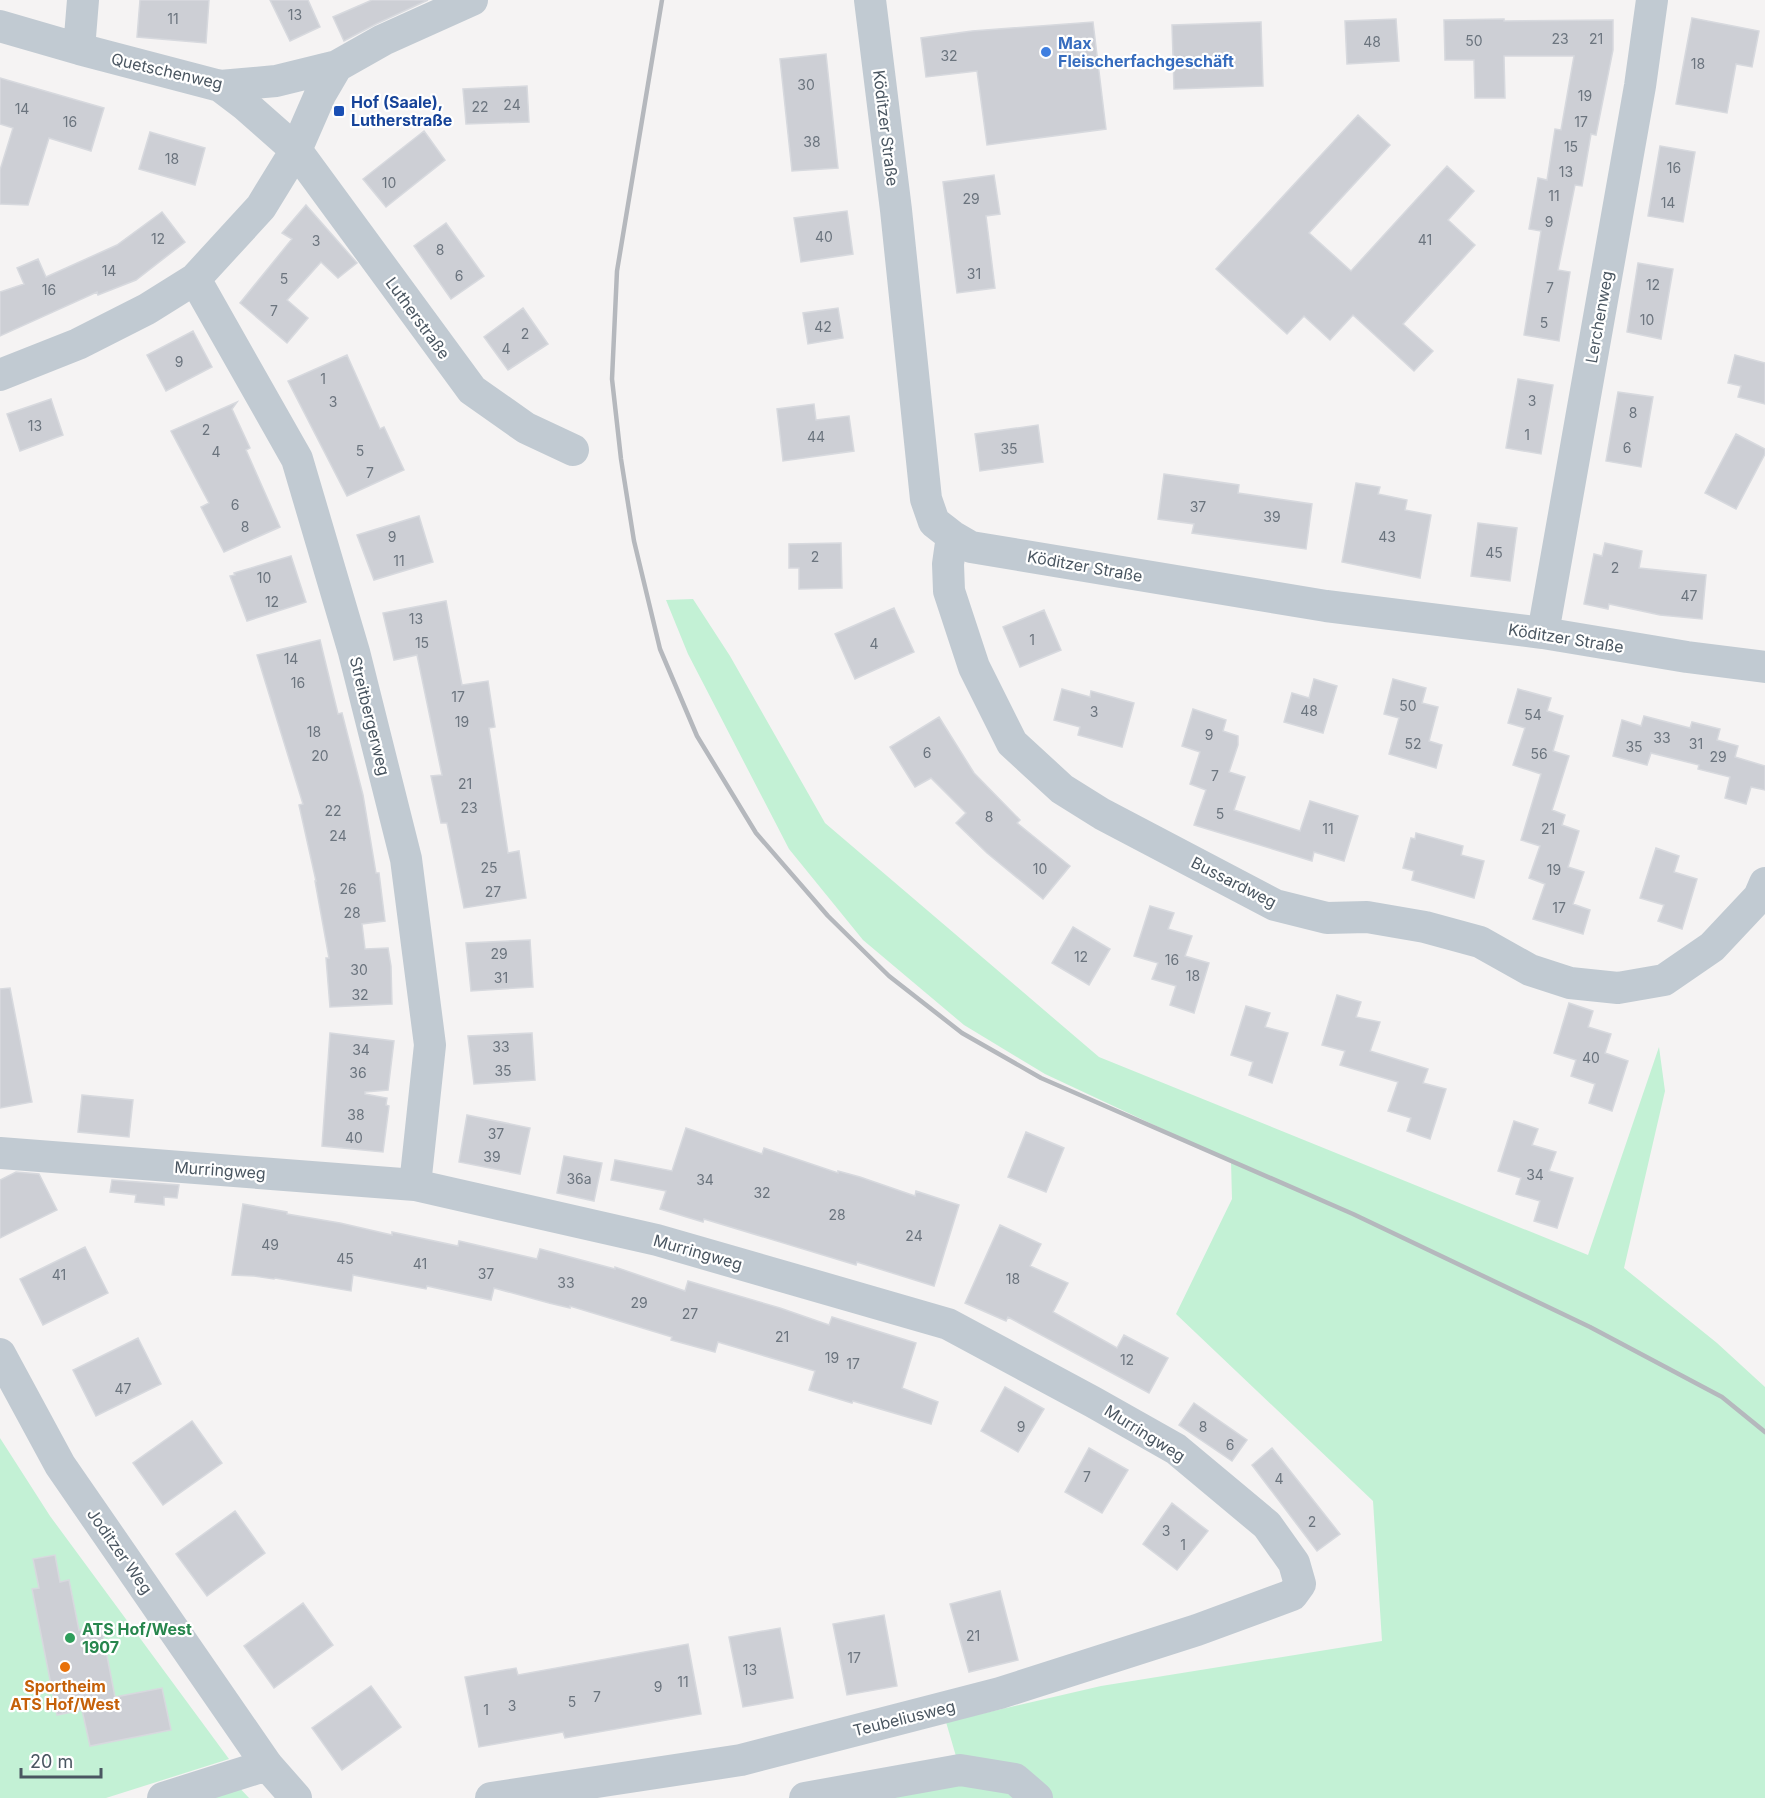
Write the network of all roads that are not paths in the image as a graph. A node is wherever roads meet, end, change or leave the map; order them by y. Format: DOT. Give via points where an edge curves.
graph roads {
  1 [pos="83,0"];
  2 [pos="472,0"];
  3 [pos="870,0"];
  4 [pos="1652,0"];
  5 [pos="0,26"];
  6 [pos="79,49"];
  7 [pos="337,66"];
  8 [pos="220,86"];
  9 [pos="296,150"];
  10 [pos="195,279"];
  11 [pos="0,375"];
  12 [pos="573,450"];
  13 [pos="952,536"];
  14 [pos="1543,633"];
  15 [pos="1765,667"];
  16 [pos="1765,883"];
  17 [pos="0,1154"];
  18 [pos="416,1185"];
  19 [pos="0,1354"];
  20 [pos="1300,1584"];
  21 [pos="267,1765"];
  22 [pos="163,1798"];
  23 [pos="296,1798"];
  24 [pos="491,1798"];
  25 [pos="805,1798"];
  26 [pos="1037,1798"];
  1 -- 6 [label="street"];
  2 -- 7 [label="street" via="383,40"];
  3 -- 13 [label="street, Köditzer Straße" via="926,499 934,522"];
  4 -- 14 [label="street, Lerchenweg"];
  5 -- 6 [label="street, Quetschenweg"];
  6 -- 8 [label="street, Quetschenweg"];
  7 -- 8 [label="street, Quetschenweg" via="276,81"];
  7 -- 9 [label="street"];
  8 -- 9 [label="street, Lutherstraße"];
  9 -- 10 [label="street" via="261,207"];
  9 -- 12 [label="street, Lutherstraße" via="472,390 526,428"];
  10 -- 11 [label="street" via="78,344"];
  10 -- 18 [label="street, Streitbergerweg" via="297,459 354,652 406,858 430,1045"];
  13 -- 14 [label="street, Köditzer Straße" via="971,547 1165,580 1326,606"];
  13 -- 16 [label="street, Bussardweg" via="949,591 974,668 1012,743 1062,789 1102,814 1275,905 1327,918 1367,917 1425,927 1480,942 1530,970 1570,983 1618,988 1665,980 1712,947 1758,897"];
  14 -- 15 [label="street, Köditzer Straße"];
  17 -- 18 [label="street, Murringweg"];
  18 -- 20 [label="street, Murringweg" via="657,1240 948,1324 1176,1449 1267,1525 1294,1563"];
  19 -- 21 [label="street, Joditzer Weg" via="60,1466"];
  20 -- 24 [label="street, Teubeliusweg" via="1292,1596 1000,1694 741,1760"];
  21 -- 22 [label="street"];
  21 -- 23 [label="street, Joditzer Weg"];
  25 -- 26 [label="street" via="960,1770 1015,1779"];
}
